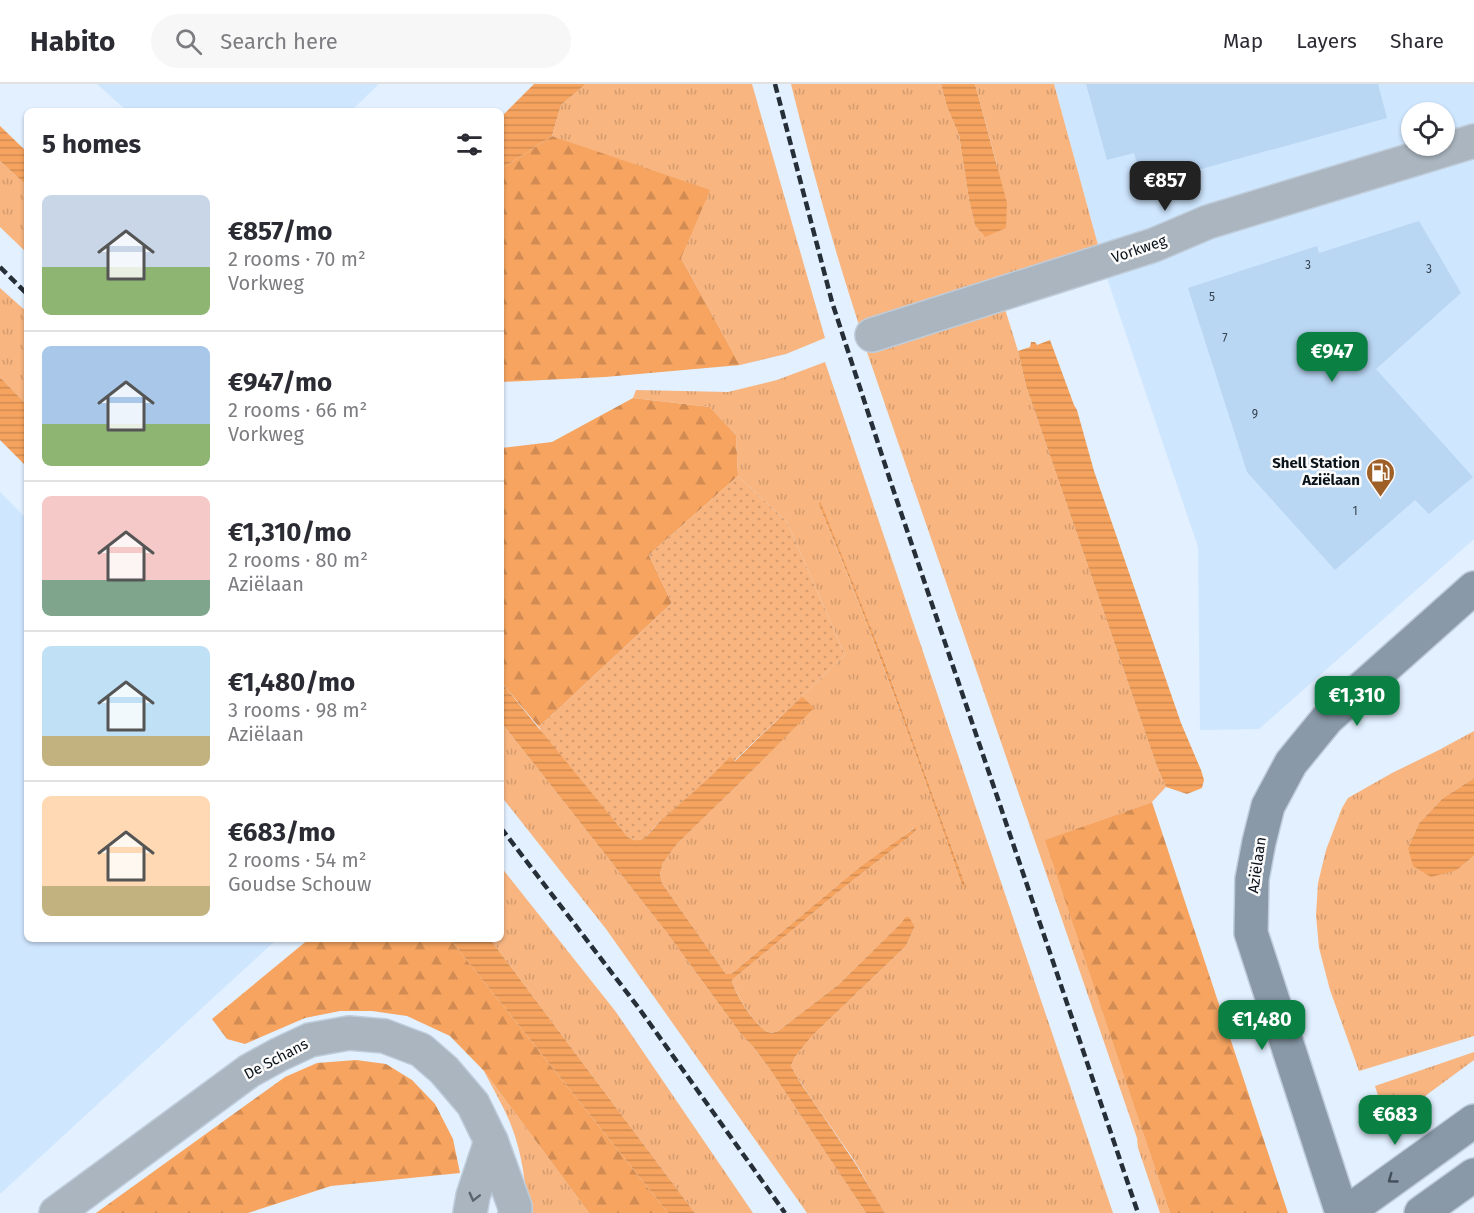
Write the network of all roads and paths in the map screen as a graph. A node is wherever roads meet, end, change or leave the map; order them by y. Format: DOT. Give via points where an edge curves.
graph roads {
  1 [pos="1474,141"];
  2 [pos="872,335"];
  3 [pos="1474,588"];
  4 [pos="1474,1120"];
  5 [pos="490,1141"];
  6 [pos="1474,1175"];
  7 [pos="56,1213"];
  8 [pos="470,1213"];
  9 [pos="515,1213"];
  10 [pos="1344,1213"];
  11 [pos="1420,1213"];
  1 -- 2 [label="street, Vorkweg" via="1208,222 1154,245"];
  3 -- 10 [label="street, Aziëlaan" via="1327,719 1292,763 1268,806 1259,842 1252,879 1251,933"];
  4 -- 10 [label="street, one-way"];
  5 -- 7 [label="street, De Schans" via="473,1104 421,1050 384,1036 349,1033 310,1040 249,1071"];
  5 -- 8 [label="street, one-way"];
  5 -- 9 [label="street, De Schans"];
  6 -- 11 [label="street"];
}
